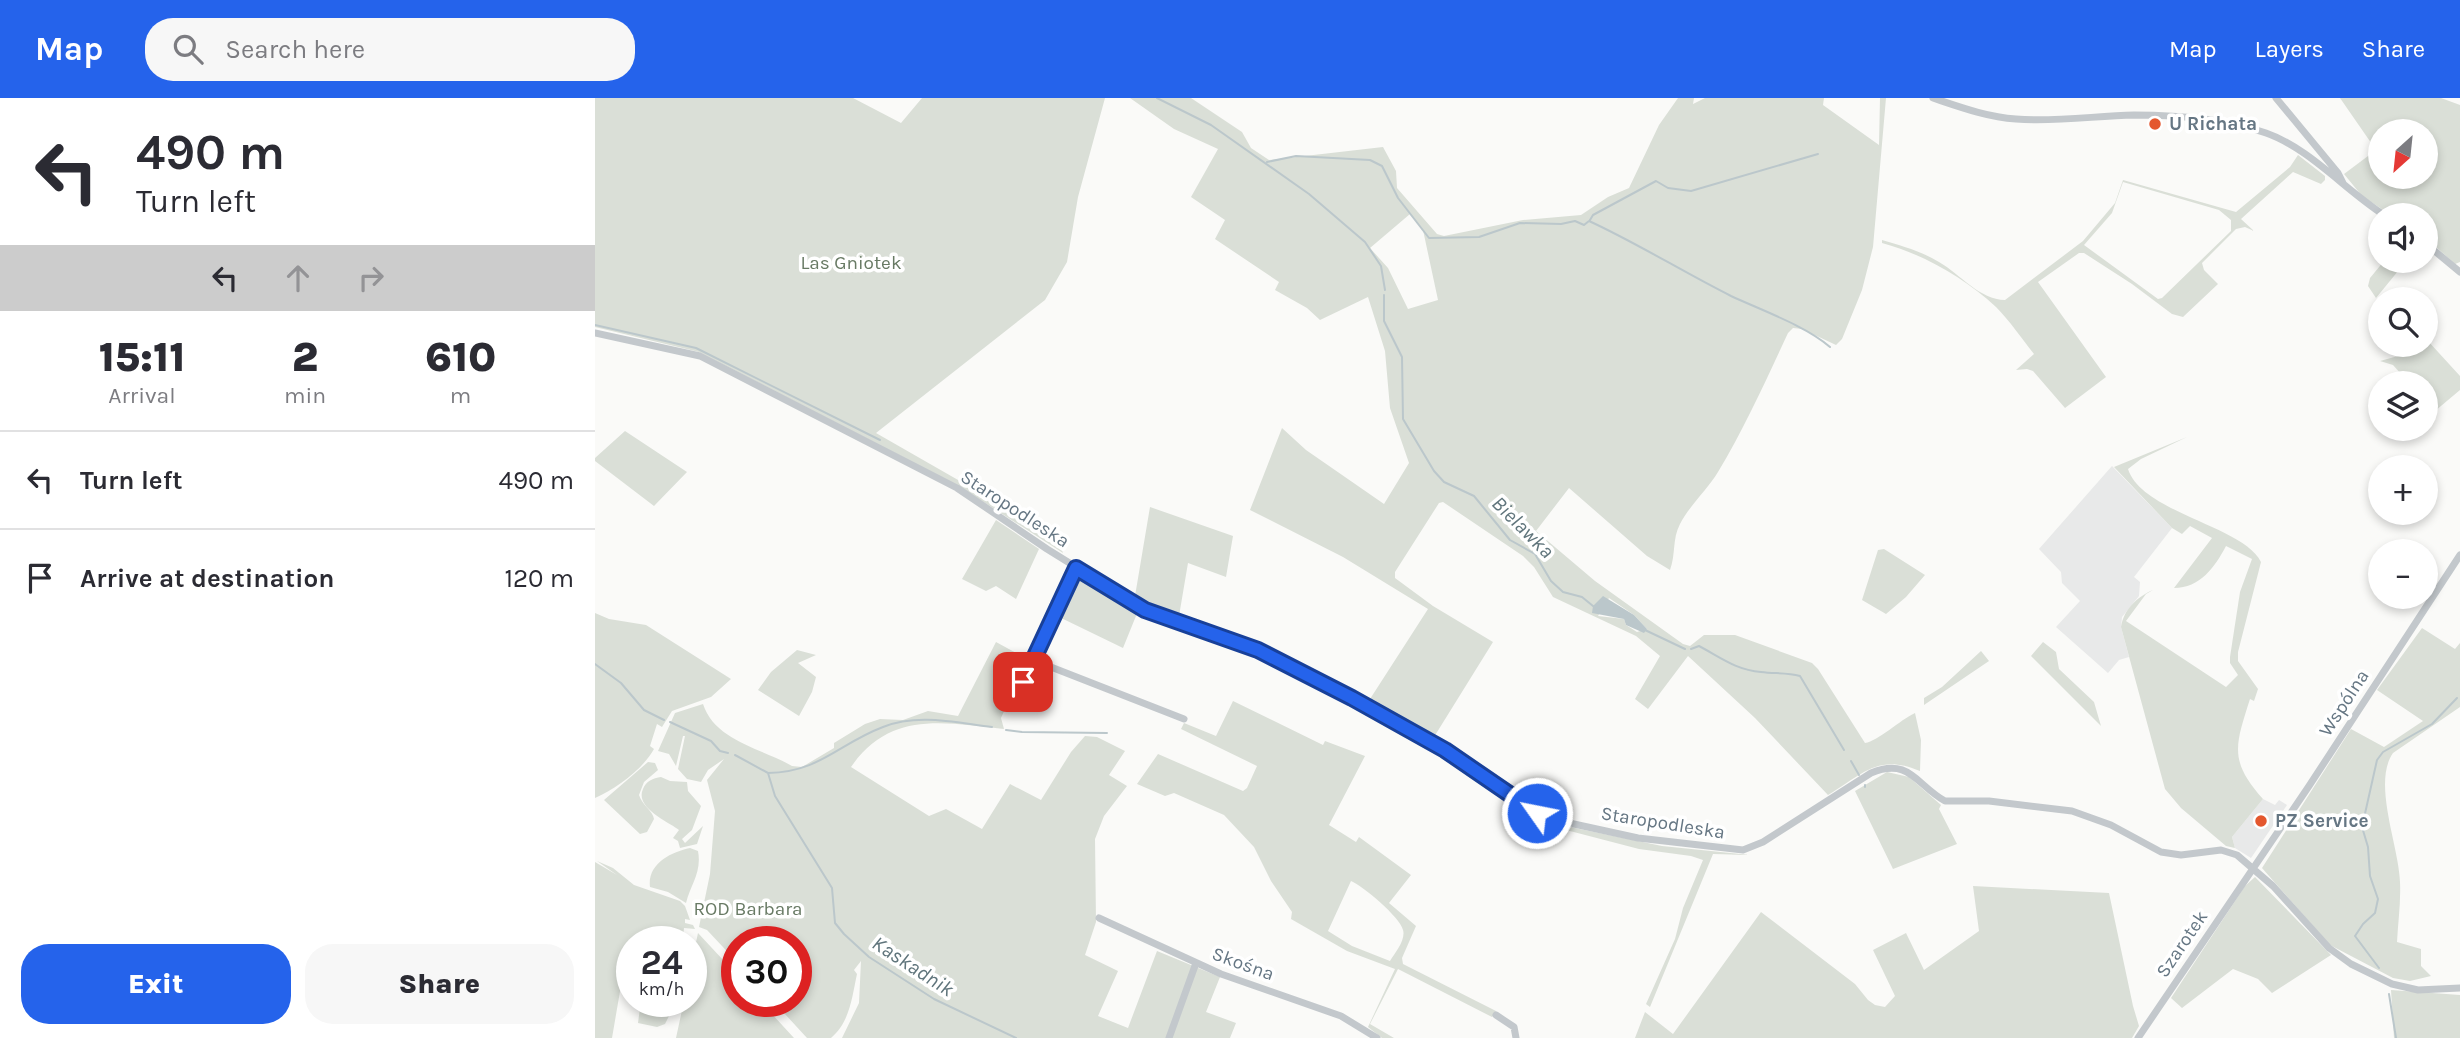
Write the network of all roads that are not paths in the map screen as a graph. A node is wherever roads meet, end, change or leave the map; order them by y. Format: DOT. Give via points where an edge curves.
graph roads {
  1 [pos="1933,98"];
  2 [pos="2276,98"];
  3 [pos="2344,187"];
  4 [pos="2368,204"];
  5 [pos="2438,254"];
  6 [pos="2460,272"];
  7 [pos="595,333"];
  8 [pos="2460,555"];
  9 [pos="1076,568"];
  10 [pos="1033,660"];
  11 [pos="1013,704"];
  12 [pos="1184,719"];
  13 [pos="2254,867"];
  14 [pos="1099,918"];
  15 [pos="1196,963"];
  16 [pos="2460,988"];
  17 [pos="1496,1015"];
  18 [pos="1169,1038"];
  19 [pos="1377,1038"];
  20 [pos="1516,1038"];
  21 [pos="2138,1038"];
  1 -- 3 [label="street" via="2019,120 2136,115 2246,127 2298,148"];
  2 -- 3 [label="street" via="2338,173"];
  3 -- 4 [label="street"];
  5 -- 6 [label="street"];
  7 -- 9 [label="street, Staropodleska" via="700,356 957,488"];
  8 -- 13 [label="street, Wspólna"];
  9 -- 10 [label="street"];
  9 -- 13 [label="street, Staropodleska" via="1145,610 1258,650 1352,698 1445,750 1526,807 1551,819 1638,838 1743,850 1871,773 1892,767 1912,774 1945,801 1989,801 2081,813 2161,852 2181,855 2221,850"];
  10 -- 11 [label="street"];
  10 -- 12 [label="street"];
  13 -- 16 [label="street, Staropodleska" via="2329,948 2351,964 2392,984 2418,990"];
  13 -- 21 [label="street, Szarotek"];
  14 -- 15 [label="street, Skośna"];
  15 -- 18 [label="street"];
  15 -- 19 [label="street, Skośna" via="1326,1010"];
  17 -- 20 [label="street" via="1514,1027"];
}
